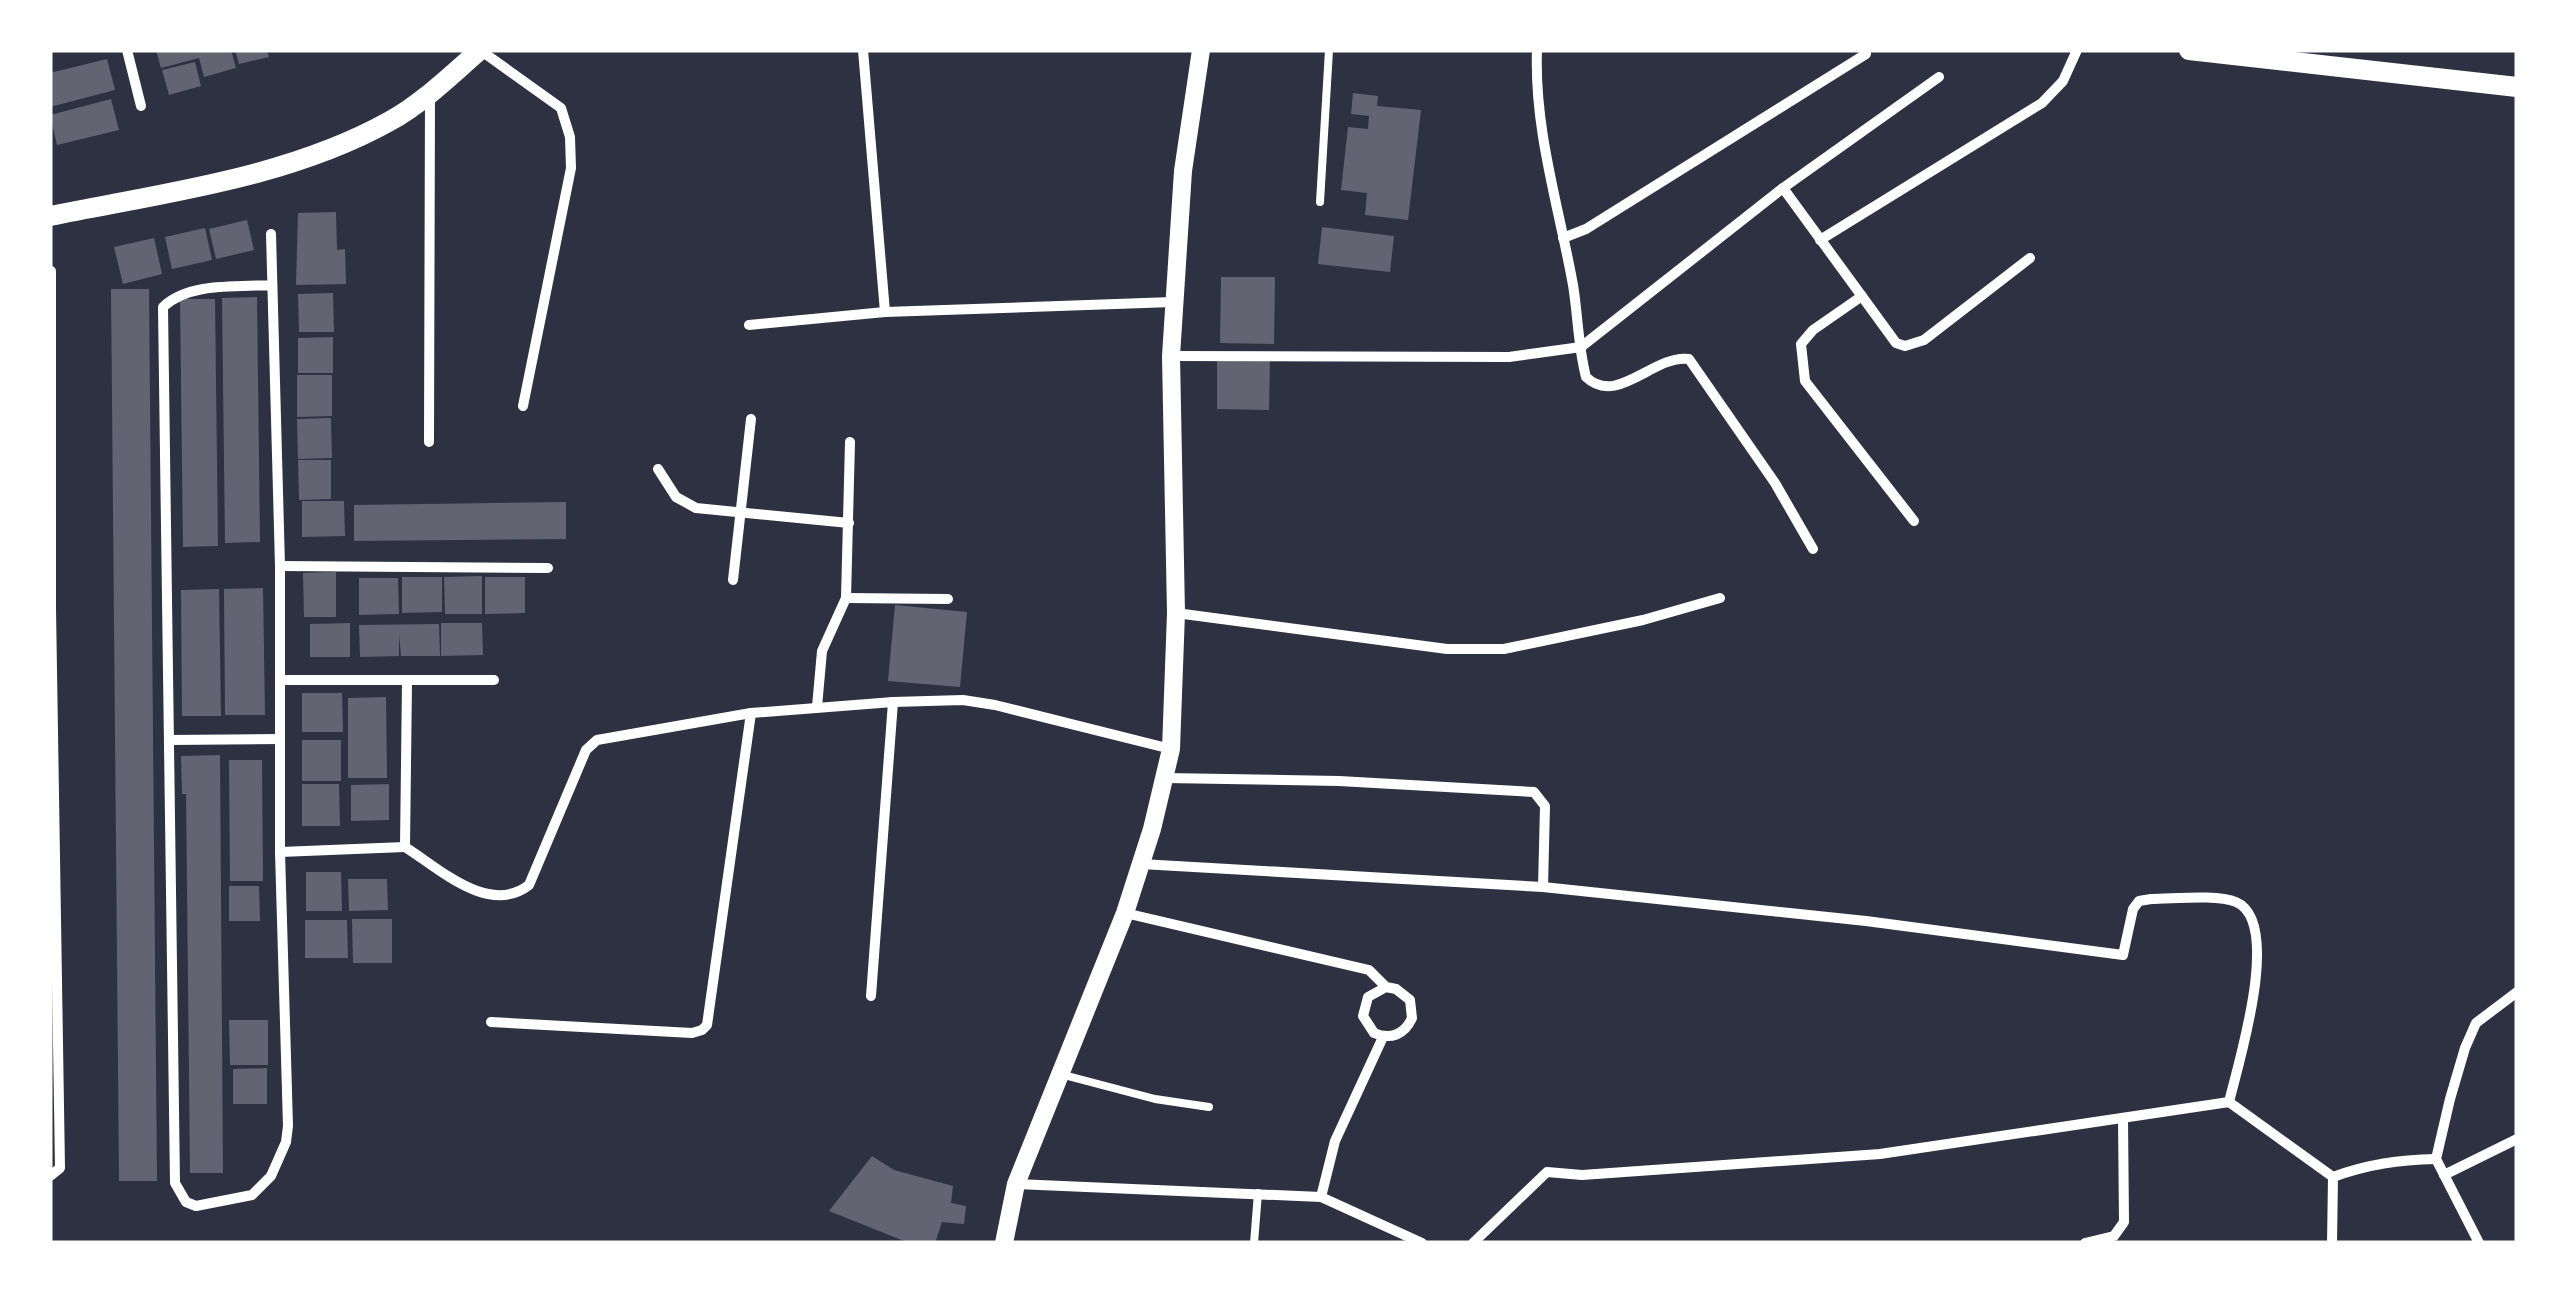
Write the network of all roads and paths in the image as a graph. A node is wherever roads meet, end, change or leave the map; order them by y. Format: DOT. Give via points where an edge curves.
graph roads {
  1 [pos="127,50"];
  2 [pos="480,50"];
  3 [pos="864,50"];
  4 [pos="1201,50"];
  5 [pos="1329,50"];
  6 [pos="1537,50"];
  7 [pos="2077,50"];
  8 [pos="2189,50"];
  9 [pos="1866,54"];
  10 [pos="1939,76"];
  11 [pos="2517,87"];
  12 [pos="430,92"];
  13 [pos="140,106"];
  14 [pos="1782,188"];
  15 [pos="1320,202"];
  16 [pos="50,216"];
  17 [pos="271,234"];
  18 [pos="1564,238"];
  19 [pos="1820,240"];
  20 [pos="2030,258"];
  21 [pos="50,271"];
  22 [pos="272,285"];
  23 [pos="1862,296"];
  24 [pos="1173,302"];
  25 [pos="885,312"];
  26 [pos="749,325"];
  27 [pos="1580,347"];
  28 [pos="1171,356"];
  29 [pos="523,406"];
  30 [pos="751,420"];
  31 [pos="429,442"];
  32 [pos="850,442"];
  33 [pos="658,469"];
  34 [pos="52,476"];
  35 [pos="741,513"];
  36 [pos="1914,521"];
  37 [pos="849,524"];
  38 [pos="1813,549"];
  39 [pos="280,566"];
  40 [pos="548,568"];
  41 [pos="733,580"];
  42 [pos="846,598"];
  43 [pos="1720,598"];
  44 [pos="948,599"];
  45 [pos="1176,613"];
  46 [pos="280,680"];
  47 [pos="494,680"];
  48 [pos="407,681"];
  49 [pos="893,702"];
  50 [pos="818,707"];
  51 [pos="751,713"];
  52 [pos="280,739"];
  53 [pos="169,740"];
  54 [pos="1171,748"];
  55 [pos="1164,778"];
  56 [pos="405,847"];
  57 [pos="280,852"];
  58 [pos="1141,864"];
  59 [pos="1543,887"];
  60 [pos="1125,913"];
  61 [pos="1386,988"];
  62 [pos="2517,992"];
  63 [pos="871,996"];
  64 [pos="491,1022"];
  65 [pos="1383,1037"];
  66 [pos="1060,1074"];
  67 [pos="2229,1102"];
  68 [pos="1208,1106"];
  69 [pos="2123,1118"];
  70 [pos="2517,1139"];
  71 [pos="2436,1159"];
  72 [pos="50,1176"];
  73 [pos="2444,1176"];
  74 [pos="2334,1177"];
  75 [pos="1016,1184"];
  76 [pos="1258,1192"];
  77 [pos="1321,1198"];
  78 [pos="1004,1243"];
  79 [pos="1254,1243"];
  80 [pos="1422,1243"];
  81 [pos="1473,1243"];
  82 [pos="2085,1243"];
  83 [pos="2332,1243"];
  84 [pos="2479,1243"];
  1 -- 13 [label="street"];
  2 -- 12 [label="main road"];
  2 -- 29 [label="street" via="561,108 570,136 571,168"];
  3 -- 25 [label="street"];
  4 -- 24 [label="street"];
  5 -- 15 [label="lane"];
  6 -- 18 [label="street" via="1546,160"];
  7 -- 19 [label="street" via="2063,82 2042,103"];
  8 -- 11 [label="main road"];
  9 -- 18 [label="street"];
  10 -- 14 [label="street"];
  12 -- 16 [label="main road" via="394,120 312,155"];
  12 -- 31 [label="street"];
  14 -- 19 [label="street"];
  14 -- 27 [label="street"];
  17 -- 22 [label="street"];
  18 -- 27 [label="street"];
  19 -- 23 [label="street"];
  20 -- 23 [label="street" via="1913,345 1896,343"];
  21 -- 34 [label="street"];
  22 -- 39 [label="street"];
  22 -- 53 [label="street" via="175,296 164,307"];
  23 -- 36 [label="street" via="1800,344 1805,381"];
  24 -- 25 [label="street"];
  24 -- 28 [label="street"];
  25 -- 26 [label="street"];
  27 -- 28 [label="street" via="1509,357"];
  27 -- 38 [label="street" via="1586,377 1608,387 1689,359"];
  28 -- 45 [label="street"];
  30 -- 35 [label="street"];
  32 -- 37 [label="street"];
  33 -- 35 [label="street" via="686,505"];
  34 -- 72 [label="street" via="60,1168"];
  35 -- 37 [label="street"];
  35 -- 41 [label="street"];
  37 -- 42 [label="street"];
  39 -- 40 [label="street"];
  39 -- 46 [label="street"];
  42 -- 44 [label="street"];
  42 -- 50 [label="street" via="822,651"];
  43 -- 45 [label="street" via="1504,649 1447,649"];
  45 -- 54 [label="street"];
  46 -- 48 [label="street"];
  46 -- 52 [label="street"];
  47 -- 48 [label="street"];
  48 -- 56 [label="street"];
  49 -- 50 [label="street"];
  49 -- 54 [label="street" via="995,705"];
  49 -- 63 [label="street"];
  50 -- 51 [label="street"];
  51 -- 56 [label="street" via="596,740 529,885 519,893 480,894"];
  51 -- 64 [label="street" via="702,1030"];
  52 -- 53 [label="street"];
  52 -- 57 [label="street"];
  53 -- 57 [label="street" via="175,1183 196,1206 252,1195 272,1176 286,1142"];
  54 -- 55 [label="street"];
  55 -- 58 [label="street"];
  55 -- 59 [label="street" via="1534,792 1545,806"];
  56 -- 57 [label="street"];
  58 -- 59 [label="street"];
  58 -- 60 [label="street"];
  59 -- 67 [label="street" via="2123,955 2139,902 2232,900 2253,923 2258,973"];
  60 -- 61 [label="street" via="1356,965"];
  60 -- 66 [label="street"];
  61 -- 65 [label="street" via="1363,1006 1366,1026"];
  61 -- 65 [label="street" via="1410,1000 1412,1018 1402,1033"];
  62 -- 71 [label="street" via="2476,1023"];
  65 -- 77 [label="street" via="1335,1141"];
  66 -- 68 [label="lane"];
  66 -- 75 [label="street"];
  67 -- 69 [label="street"];
  67 -- 74 [label="street"];
  69 -- 81 [label="street" via="1880,1154 1547,1172"];
  69 -- 82 [label="street" via="2124,1222 2114,1236"];
  70 -- 73 [label="street"];
  71 -- 73 [label="street"];
  71 -- 74 [label="street" via="2395,1160"];
  73 -- 84 [label="street"];
  74 -- 83 [label="street"];
  75 -- 76 [label="street"];
  75 -- 78 [label="street"];
  76 -- 77 [label="street"];
  76 -- 79 [label="lane"];
  77 -- 80 [label="street"];
}
